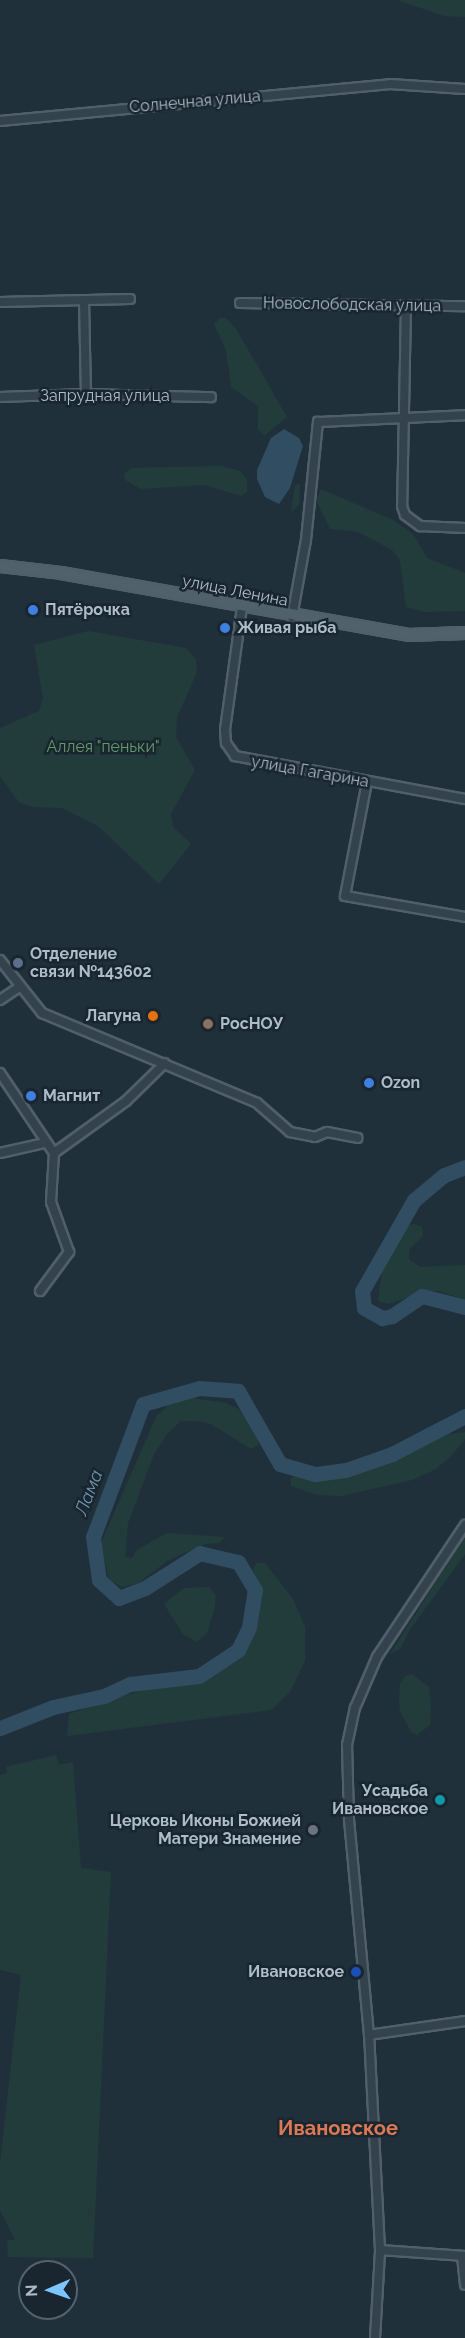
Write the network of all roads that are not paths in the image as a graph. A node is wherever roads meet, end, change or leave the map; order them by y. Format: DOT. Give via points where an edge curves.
graph roads {
  1 [pos="465,89"];
  2 [pos="0,120"];
  3 [pos="130,299"];
  4 [pos="84,300"];
  5 [pos="0,302"];
  6 [pos="240,303"];
  7 [pos="406,306"];
  8 [pos="465,306"];
  9 [pos="86,394"];
  10 [pos="0,397"];
  11 [pos="211,397"];
  12 [pos="465,415"];
  13 [pos="404,416"];
  14 [pos="465,528"];
  15 [pos="0,566"];
  16 [pos="242,607"];
  17 [pos="292,616"];
  18 [pos="465,633"];
  19 [pos="367,782"];
  20 [pos="465,799"];
  21 [pos="465,917"];
  22 [pos="0,960"];
  23 [pos="18,988"];
  24 [pos="0,1000"];
  25 [pos="165,1063"];
  26 [pos="0,1073"];
  27 [pos="357,1138"];
  28 [pos="44,1143"];
  29 [pos="0,1153"];
  30 [pos="54,1154"];
  31 [pos="40,1290"];
  32 [pos="465,1525"];
  33 [pos="465,2021"];
  34 [pos="369,2035"];
  35 [pos="380,2250"];
  36 [pos="463,2256"];
  37 [pos="465,2285"];
  38 [pos="375,2338"];
  1 -- 2 [label="street, Солнечная улица" via="390,84"];
  3 -- 4 [label="street"];
  4 -- 5 [label="street"];
  4 -- 9 [label="street"];
  6 -- 7 [label="street, Новослободская улица"];
  7 -- 8 [label="street, Новослободская улица"];
  7 -- 13 [label="street"];
  9 -- 10 [label="street, Запрудная улица"];
  9 -- 11 [label="street, Запрудная улица"];
  12 -- 13 [label="street"];
  13 -- 14 [label="street" via="405,515 420,526"];
  13 -- 17 [label="street" via="318,422 306,540"];
  15 -- 16 [label="main road, улица Ленина" via="61,573"];
  16 -- 17 [label="main road, улица Ленина"];
  16 -- 19 [label="street, улица Гагарина" via="225,729 230,752 246,761"];
  17 -- 18 [label="main road, улица Ленина" via="410,635"];
  19 -- 20 [label="street, улица Гагарина"];
  19 -- 21 [label="street" via="345,896"];
  22 -- 23 [label="street"];
  23 -- 24 [label="street"];
  23 -- 25 [label="street" via="42,1013"];
  25 -- 27 [label="street" via="257,1103 290,1132 315,1137 327,1132"];
  25 -- 30 [label="street" via="126,1101"];
  26 -- 28 [label="street"];
  28 -- 29 [label="street"];
  28 -- 30 [label="street"];
  30 -- 31 [label="street" via="51,1202 69,1252"];
  32 -- 34 [label="street" via="377,1657 358,1700 349,1734 349,1820"];
  33 -- 34 [label="street"];
  34 -- 35 [label="street"];
  35 -- 36 [label="street"];
  35 -- 38 [label="street"];
  36 -- 37 [label="street"];
}
